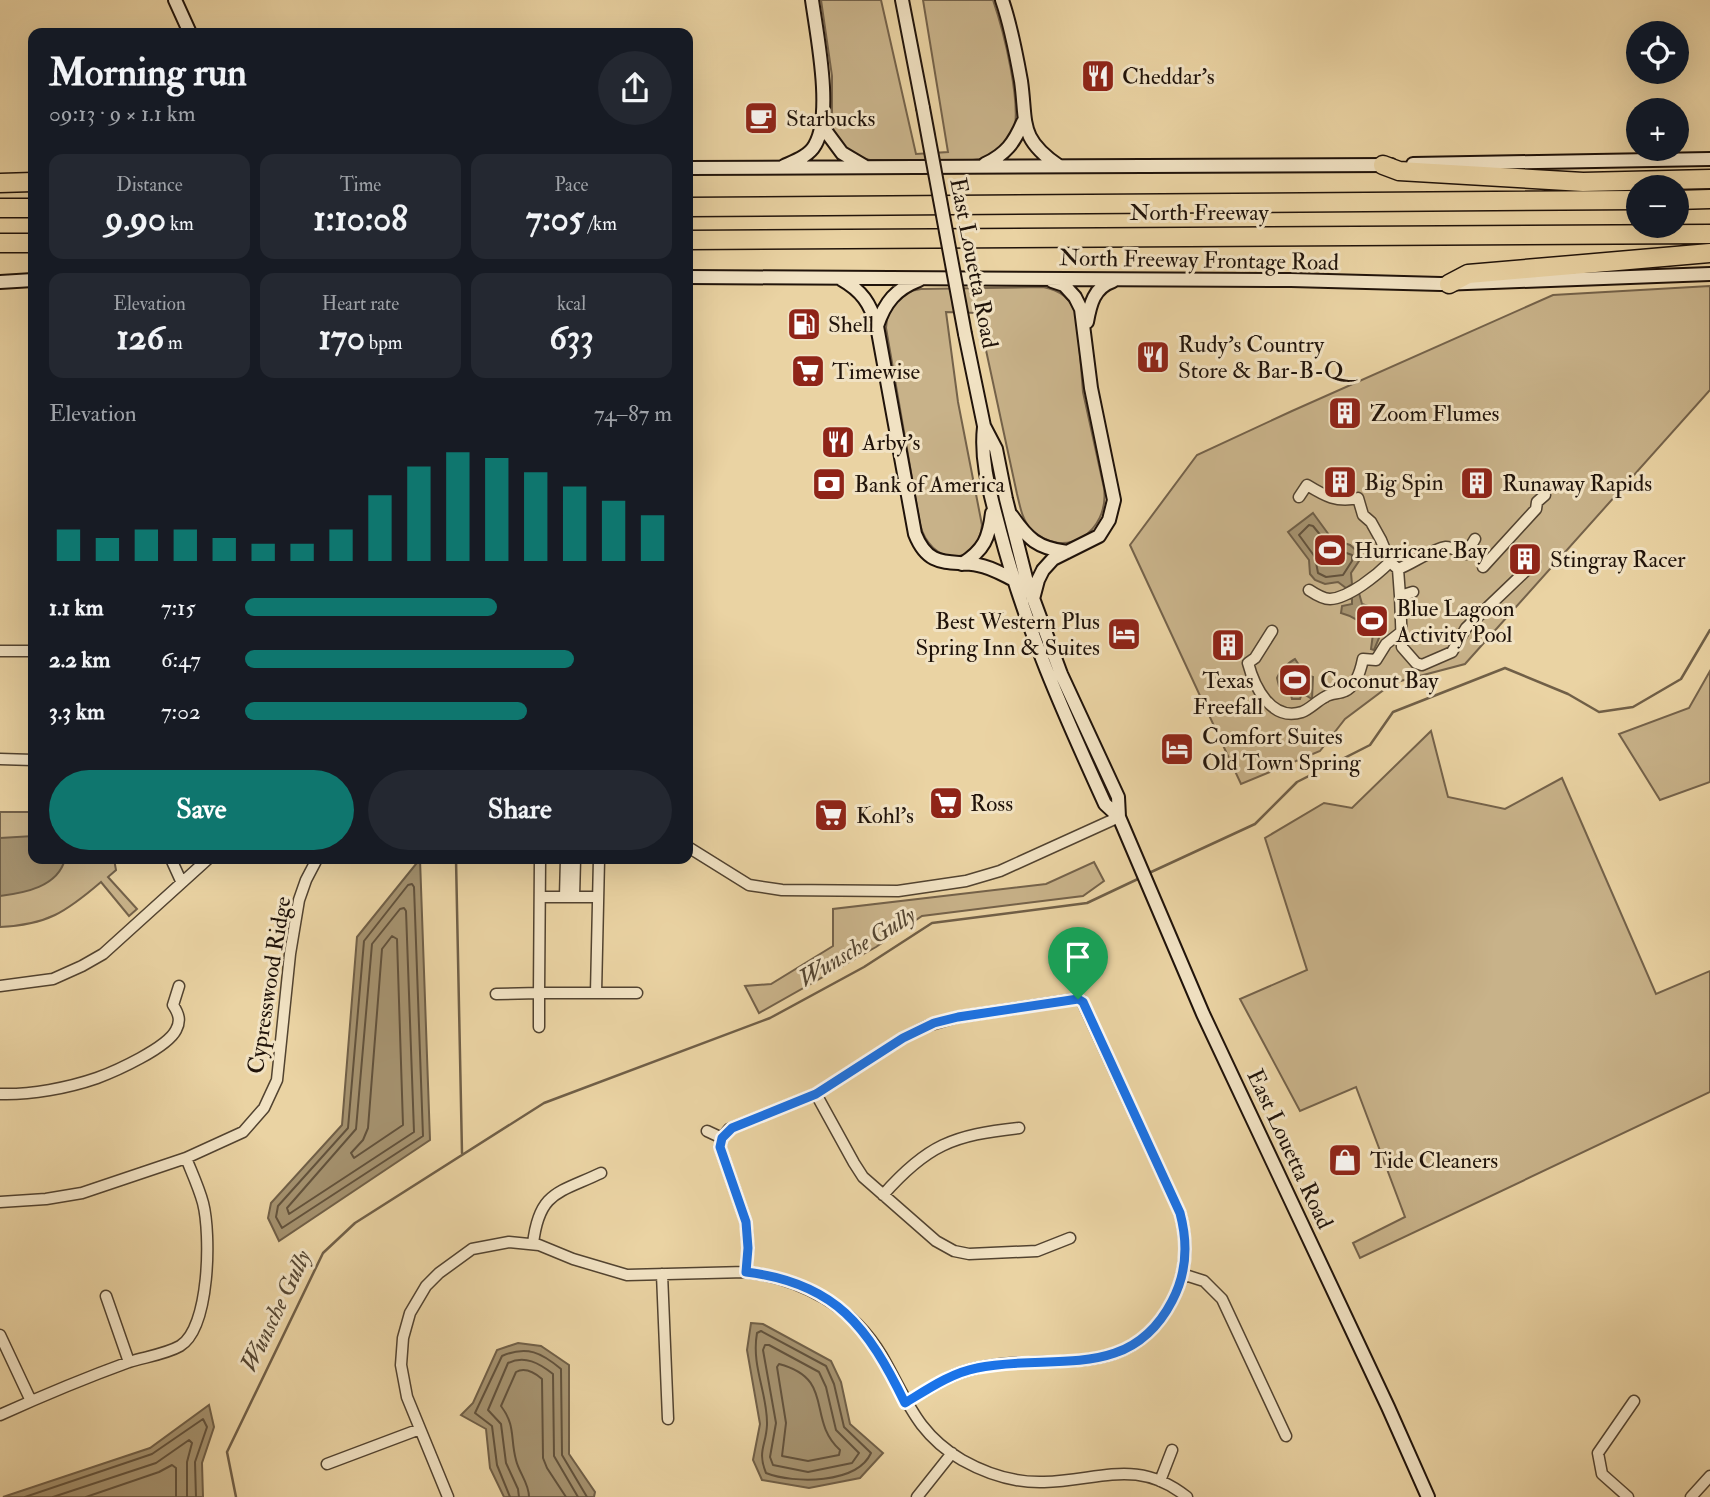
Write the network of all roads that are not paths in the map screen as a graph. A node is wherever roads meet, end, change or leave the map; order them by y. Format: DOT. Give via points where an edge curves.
graph roads {
  1 [pos="176,0"];
  2 [pos="812,0"];
  3 [pos="902,0"];
  4 [pos="1002,0"];
  5 [pos="188,28"];
  6 [pos="1023,122"];
  7 [pos="822,126"];
  8 [pos="1710,159"];
  9 [pos="1383,165"];
  10 [pos="981,166"];
  11 [pos="1059,166"];
  12 [pos="869,167"];
  13 [pos="693,168"];
  14 [pos="780,168"];
  15 [pos="0,175"];
  16 [pos="28,175"];
  17 [pos="1710,179"];
  18 [pos="28,182"];
  19 [pos="0,183"];
  20 [pos="1710,199"];
  21 [pos="1626,200"];
  22 [pos="1689,200"];
  23 [pos="693,206"];
  24 [pos="0,208"];
  25 [pos="28,208"];
  26 [pos="1710,234"];
  27 [pos="693,240"];
  28 [pos="0,243"];
  29 [pos="28,243"];
  30 [pos="1710,253"];
  31 [pos="1710,274"];
  32 [pos="693,277"];
  33 [pos="841,279"];
  34 [pos="924,279"];
  35 [pos="1045,279"];
  36 [pos="1119,279"];
  37 [pos="28,280"];
  38 [pos="0,282"];
  39 [pos="1450,284"];
  40 [pos="877,326"];
  41 [pos="1085,330"];
  42 [pos="984,426"];
  43 [pos="1545,495"];
  44 [pos="1299,497"];
  45 [pos="993,505"];
  46 [pos="1008,510"];
  47 [pos="1475,539"];
  48 [pos="1067,552"];
  49 [pos="1535,562"];
  50 [pos="962,564"];
  51 [pos="1394,566"];
  52 [pos="1483,567"];
  53 [pos="1014,580"];
  54 [pos="1309,590"];
  55 [pos="1413,592"];
  56 [pos="1401,596"];
  57 [pos="1033,599"];
  58 [pos="1272,631"];
  59 [pos="1401,633"];
  60 [pos="0,651"];
  61 [pos="28,651"];
  62 [pos="1038,653"];
  63 [pos="1057,663"];
  64 [pos="0,759"];
  65 [pos="28,760"];
  66 [pos="1119,817"];
  67 [pos="693,850"];
  68 [pos="173,864"];
  69 [pos="202,864"];
  70 [pos="314,864"];
  71 [pos="540,864"];
  72 [pos="566,864"];
  73 [pos="574,864"];
  74 [pos="598,864"];
  75 [pos="181,881"];
  76 [pos="540,897"];
  77 [pos="569,897"];
  78 [pos="595,897"];
  79 [pos="0,986"];
  80 [pos="180,986"];
  81 [pos="539,993"];
  82 [pos="596,993"];
  83 [pos="637,993"];
  84 [pos="496,994"];
  85 [pos="539,1027"];
  86 [pos="0,1094"];
  87 [pos="816,1094"];
  88 [pos="1019,1128"];
  89 [pos="707,1131"];
  90 [pos="722,1138"];
  91 [pos="186,1158"];
  92 [pos="601,1173"];
  93 [pos="883,1195"];
  94 [pos="0,1202"];
  95 [pos="1070,1238"];
  96 [pos="533,1244"];
  97 [pos="746,1272"];
  98 [pos="662,1274"];
  99 [pos="1182,1274"];
  100 [pos="106,1296"];
  101 [pos="0,1335"];
  102 [pos="129,1362"];
  103 [pos="30,1401"];
  104 [pos="1634,1401"];
  105 [pos="905,1403"];
  106 [pos="0,1415"];
  107 [pos="668,1419"];
  108 [pos="420,1429"];
  109 [pos="1286,1436"];
  110 [pos="1172,1450"];
  111 [pos="952,1453"];
  112 [pos="327,1464"];
  113 [pos="1710,1476"];
  114 [pos="1160,1481"];
  115 [pos="448,1497"];
  116 [pos="917,1497"];
  117 [pos="1187,1497"];
  118 [pos="1428,1497"];
  119 [pos="1628,1497"];
  120 [pos="1691,1497"];
  1 -- 5 [label="main road"];
  2 -- 7 [label="main road"];
  3 -- 42 [label="main road, East Louetta Road, bridge"];
  4 -- 6 [label="main road" via="1017,62"];
  6 -- 10 [label="main road" via="1010,147"];
  6 -- 11 [label="main road" via="1035,147"];
  7 -- 12 [label="main road" via="842,153"];
  7 -- 14 [label="main road" via="814,147"];
  8 -- 9 [label="main road"];
  9 -- 11 [label="main road"];
  9 -- 17 [label="highway" via="1399,171 1583,182"];
  10 -- 11 [label="main road"];
  10 -- 12 [label="main road"];
  12 -- 14 [label="main road"];
  13 -- 14 [label="main road"];
  15 -- 16 [label="main road"];
  18 -- 19 [label="highway"];
  20 -- 22 [label="highway"];
  21 -- 23 [label="highway, North Freeway"];
  24 -- 25 [label="highway"];
  26 -- 27 [label="highway, North Freeway"];
  28 -- 29 [label="highway"];
  30 -- 39 [label="highway" via="1468,275"];
  31 -- 39 [label="main road, North Freeway Frontage Road"];
  32 -- 33 [label="main road, North Freeway Frontage Road"];
  33 -- 34 [label="main road, North Freeway Frontage Road"];
  33 -- 40 [label="main road" via="866,298"];
  34 -- 35 [label="main road, North Freeway Frontage Road"];
  34 -- 40 [label="main road" via="893,295"];
  35 -- 36 [label="main road, North Freeway Frontage Road"];
  35 -- 41 [label="main road" via="1064,285 1075,297"];
  36 -- 39 [label="main road, North Freeway Frontage Road"];
  36 -- 41 [label="main road" via="1096,293"];
  37 -- 38 [label="main road"];
  40 -- 50 [label="main road" via="919,546 928,556"];
  41 -- 48 [label="main road" via="1091,388 1114,500 1099,536"];
  42 -- 45 [label="main road, East Louetta Road" via="982,452"];
  42 -- 46 [label="main road, East Louetta Road" via="996,449"];
  43 -- 52 [label="street"];
  44 -- 51 [label="street" via="1307,485 1344,501 1360,499 1362,511"];
  45 -- 50 [label="main road" via="983,547"];
  45 -- 53 [label="main road, East Louetta Road"];
  46 -- 48 [label="main road" via="1036,544"];
  46 -- 57 [label="main road, East Louetta Road"];
  47 -- 51 [label="street" via="1466,554 1442,548"];
  48 -- 57 [label="main road" via="1043,570"];
  49 -- 59 [label="street" via="1466,628 1452,652 1422,665 1416,663 1402,647"];
  50 -- 53 [label="main road" via="991,568"];
  51 -- 54 [label="street" via="1331,599"];
  51 -- 56 [label="street"];
  53 -- 62 [label="main road, East Louetta Road"];
  55 -- 56 [label="street"];
  56 -- 59 [label="street"];
  57 -- 63 [label="main road, East Louetta Road"];
  58 -- 59 [label="street" via="1248,663 1258,691 1269,705 1293,713 1348,690 1363,659 1372,659"];
  60 -- 61 [label="street"];
  62 -- 63 [label="main road"];
  62 -- 66 [label="main road, East Louetta Road" via="1105,804"];
  63 -- 66 [label="main road, East Louetta Road" via="1118,797"];
  64 -- 65 [label="street"];
  66 -- 67 [label="street" via="1000,871 898,891 782,890 750,885"];
  66 -- 118 [label="main road, East Louetta Road" via="1203,1014"];
  68 -- 75 [label="street"];
  69 -- 75 [label="street"];
  70 -- 91 [label="street, Cypresswood Ridge" via="299,900 276,1080 264,1108 243,1132"];
  71 -- 76 [label="street"];
  72 -- 77 [label="street"];
  73 -- 77 [label="street"];
  74 -- 78 [label="street"];
  75 -- 79 [label="street" via="103,954 52,979"];
  76 -- 77 [label="street"];
  76 -- 81 [label="street"];
  77 -- 78 [label="street"];
  78 -- 82 [label="street"];
  80 -- 86 [label="street" via="173,1005 179,1021 175,1032 144,1056 97,1078"];
  81 -- 82 [label="street"];
  81 -- 84 [label="street"];
  81 -- 85 [label="street"];
  82 -- 83 [label="street"];
  87 -- 90 [label="street" via="732,1128"];
  87 -- 93 [label="street" via="858,1171"];
  87 -- 99 [label="street" via="934,1023 1080,1000 1177,1206 1185,1243"];
  88 -- 93 [label="street" via="974,1133 941,1145 915,1162"];
  89 -- 90 [label="street"];
  90 -- 97 [label="street" via="721,1152 746,1222"];
  91 -- 94 [label="street, Cypresswood Ridge" via="82,1194"];
  91 -- 102 [label="street" via="203,1203 209,1242 207,1281 196,1322 180,1346"];
  92 -- 96 [label="street" via="542,1206"];
  93 -- 95 [label="street" via="942,1246 962,1253 1037,1251"];
  96 -- 98 [label="street" via="627,1275"];
  96 -- 108 [label="street" via="509,1242 472,1249 439,1273 417,1300 406,1326 401,1365"];
  97 -- 98 [label="street"];
  97 -- 105 [label="street" via="804,1288 844,1311 872,1340"];
  98 -- 107 [label="street"];
  99 -- 105 [label="street" via="1160,1320 1113,1355 1086,1361 977,1367 951,1376"];
  99 -- 109 [label="street" via="1204,1281 1222,1299"];
  100 -- 102 [label="street"];
  101 -- 103 [label="street"];
  102 -- 103 [label="street"];
  103 -- 106 [label="street"];
  104 -- 119 [label="street" via="1598,1453 1602,1474"];
  105 -- 111 [label="street"];
  108 -- 112 [label="street"];
  108 -- 115 [label="street"];
  110 -- 114 [label="street"];
  111 -- 114 [label="street" via="985,1471 1023,1481 1124,1473"];
  111 -- 116 [label="street"];
  113 -- 120 [label="street"];
  114 -- 117 [label="street"];
}
